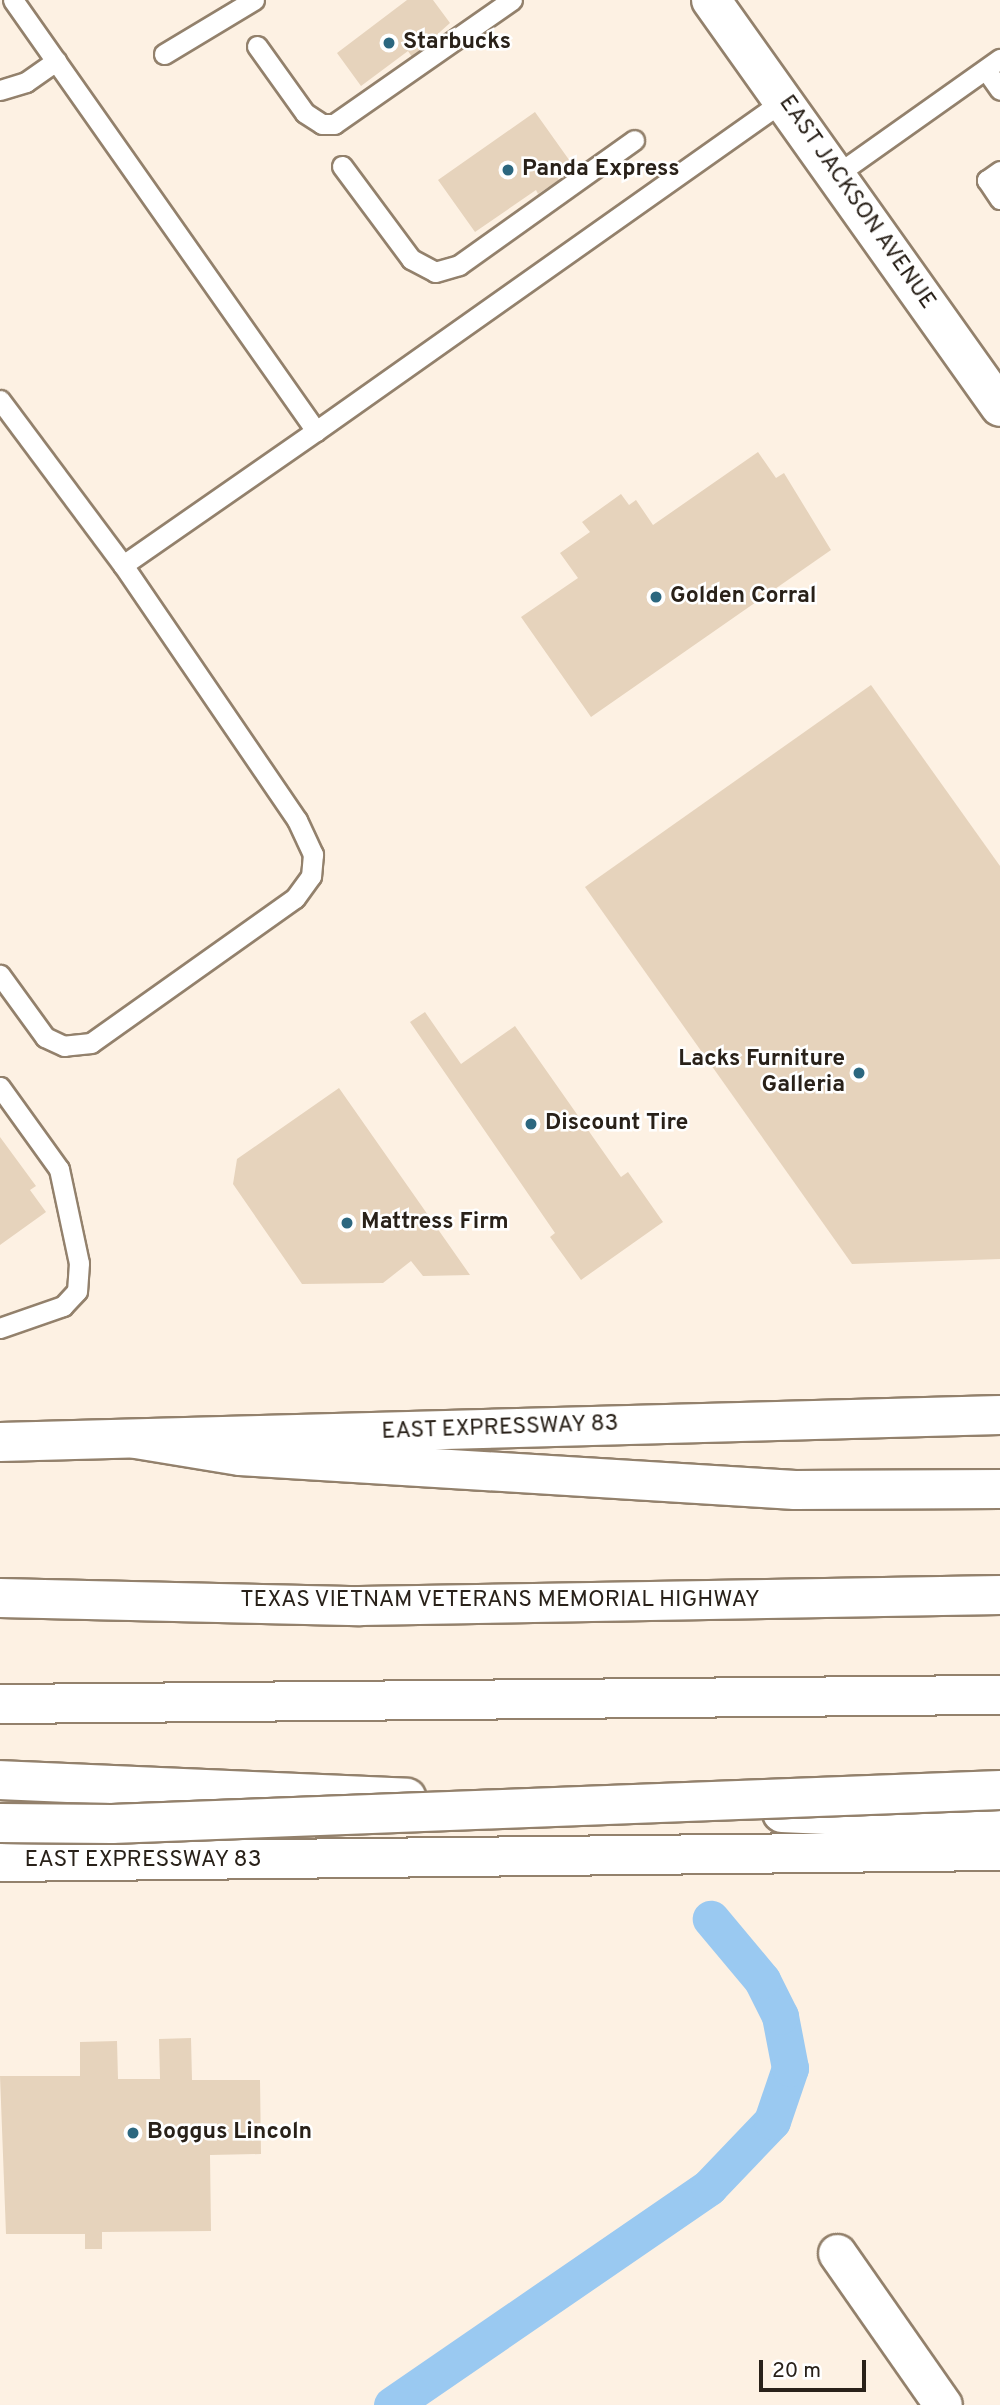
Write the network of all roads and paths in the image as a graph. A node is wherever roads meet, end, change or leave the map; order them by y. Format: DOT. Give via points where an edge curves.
graph roads {
  1 [pos="13,0"];
  2 [pos="254,0"];
  3 [pos="512,0"];
  4 [pos="710,0"];
  5 [pos="257,46"];
  6 [pos="164,54"];
  7 [pos="56,61"];
  8 [pos="993,65"];
  9 [pos="0,90"];
  10 [pos="1000,90"];
  11 [pos="783,101"];
  12 [pos="634,140"];
  13 [pos="342,166"];
  14 [pos="1000,171"];
  15 [pos="836,175"];
  16 [pos="1000,199"];
  17 [pos="0,400"];
  18 [pos="998,401"];
  19 [pos="316,431"];
  20 [pos="123,565"];
  21 [pos="0,975"];
  22 [pos="0,1087"];
  23 [pos="0,1328"];
  24 [pos="1000,1415"];
  25 [pos="136,1439"];
  26 [pos="0,1443"];
  27 [pos="1000,1489"];
  28 [pos="1000,1595"];
  29 [pos="0,1598"];
  30 [pos="1000,1695"];
  31 [pos="0,1704"];
  32 [pos="0,1780"];
  33 [pos="1000,1790"];
  34 [pos="0,1823"];
  35 [pos="1000,1830"];
  36 [pos="1000,1851"];
  37 [pos="0,1862"];
  38 [pos="837,2253"];
  39 [pos="943,2405"];
  1 -- 7 [label="lane"];
  2 -- 6 [label="lane"];
  3 -- 5 [label="lane" via="334,124 322,124 304,113"];
  4 -- 11 [label="main road, EAST JACKSON AVENUE"];
  7 -- 9 [label="lane" via="26,82"];
  7 -- 19 [label="lane"];
  8 -- 10 [label="lane"];
  8 -- 15 [label="lane"];
  11 -- 15 [label="main road, EAST JACKSON AVENUE"];
  11 -- 19 [label="lane"];
  12 -- 13 [label="lane" via="448,271 435,272 411,259"];
  14 -- 16 [label="lane" via="987,180"];
  15 -- 18 [label="main road, EAST JACKSON AVENUE"];
  17 -- 20 [label="lane"];
  19 -- 20 [label="lane"];
  20 -- 21 [label="lane" via="297,820 313,854 311,876 295,898 91,1043 64,1046 45,1037"];
  22 -- 23 [label="lane" via="59,1169 79,1263 77,1291 63,1306"];
  24 -- 25 [label="main road, EAST EXPRESSWAY 83"];
  25 -- 26 [label="main road, EAST EXPRESSWAY 83"];
  25 -- 27 [label="main road" via="240,1457 767,1488"];
  28 -- 29 [label="main road, TEXAS VIETNAM VETERANS MEMORIAL HIGHWAY" via="360,1606"];
  30 -- 31 [label="main road"];
  32 -- 35 [label="main road" via="979,1822"];
  33 -- 34 [label="main road, bridge" via="112,1824"];
  36 -- 37 [label="main road, EAST EXPRESSWAY 83"];
  38 -- 39 [label="street"];
}
